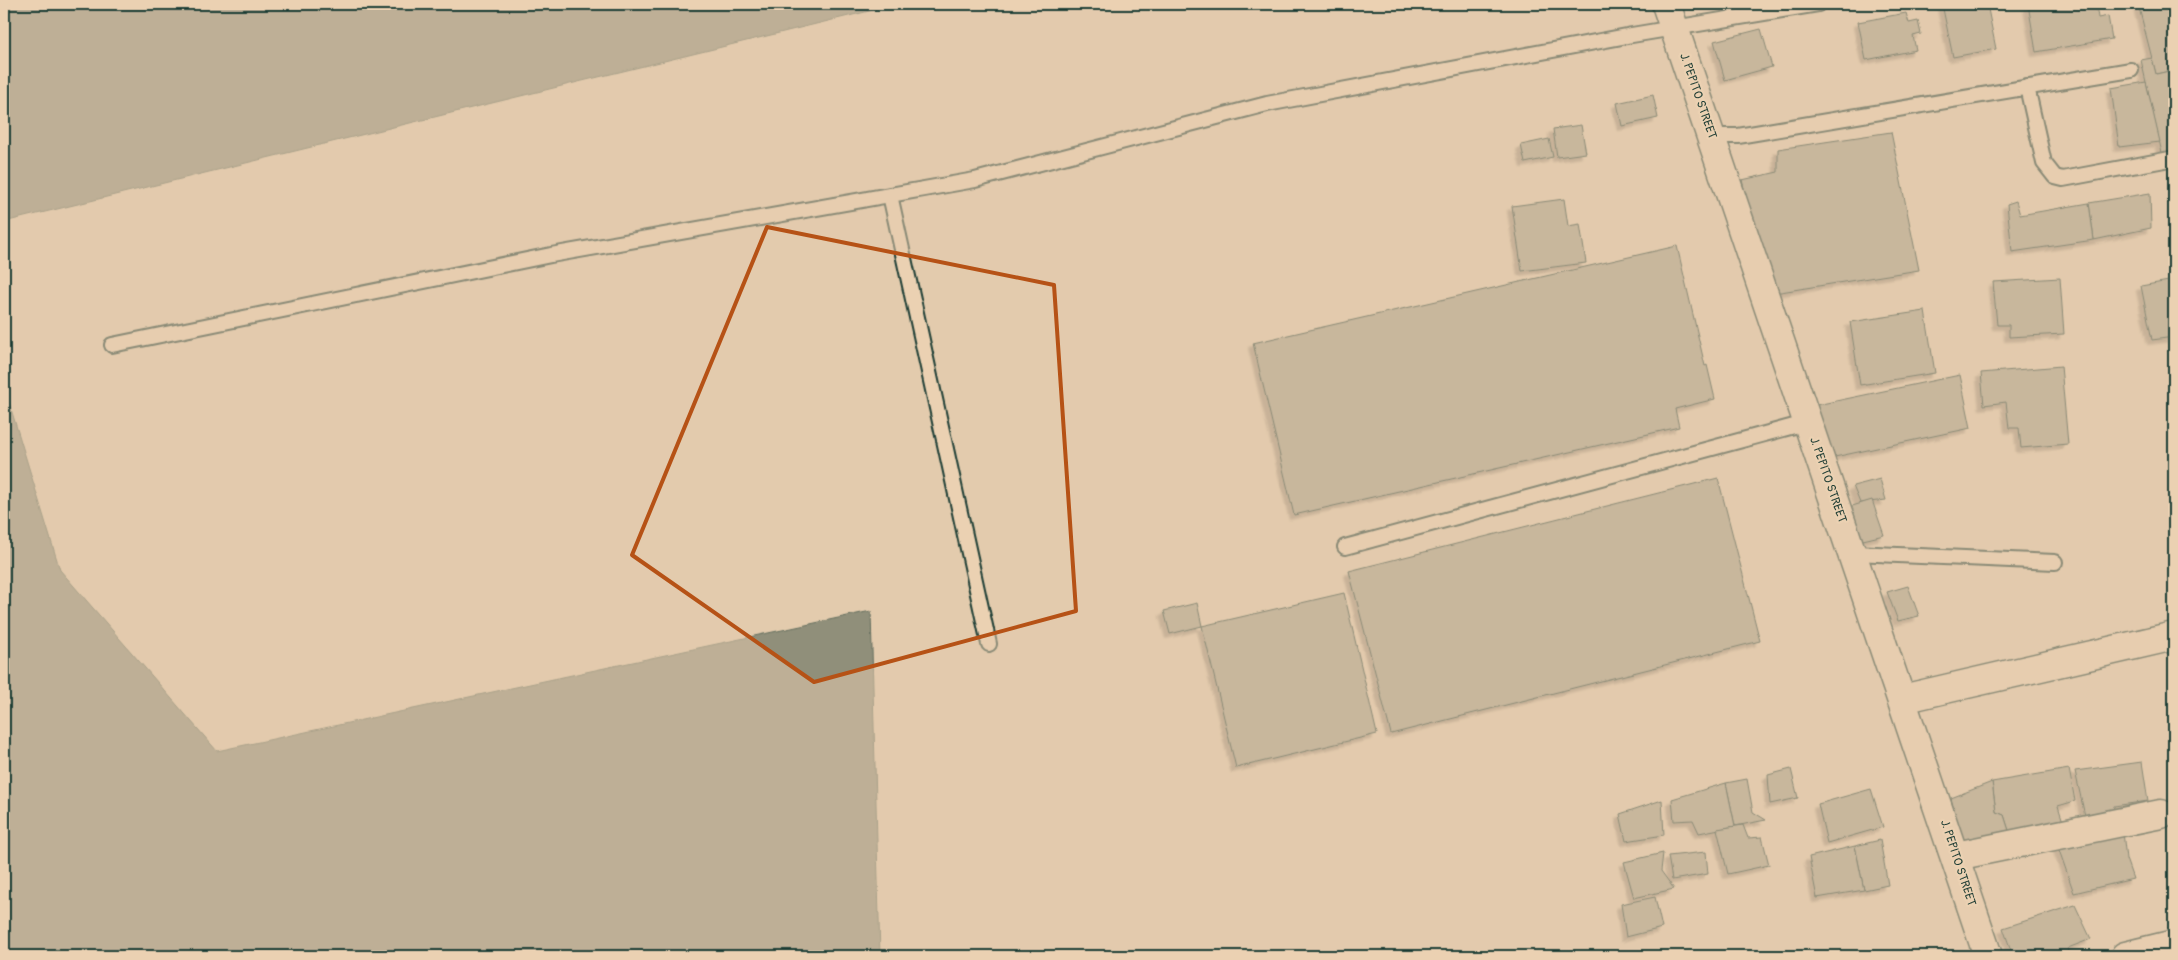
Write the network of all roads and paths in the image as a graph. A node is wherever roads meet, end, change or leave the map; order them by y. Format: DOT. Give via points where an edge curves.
graph roads {
  1 [pos="1818,4"];
  2 [pos="1670,16"];
  3 [pos="2131,70"];
  4 [pos="2028,87"];
  5 [pos="1711,136"];
  6 [pos="2170,160"];
  7 [pos="890,195"];
  8 [pos="112,345"];
  9 [pos="1808,422"];
  10 [pos="1345,546"];
  11 [pos="1853,553"];
  12 [pos="2055,562"];
  13 [pos="2174,636"];
  14 [pos="989,644"];
  15 [pos="1902,699"];
  16 [pos="2161,814"];
  17 [pos="1956,856"];
  18 [pos="2174,944"];
  19 [pos="1988,956"];
  20 [pos="2124,956"];
  1 -- 2 [label="lane"];
  2 -- 5 [label="street, J. PEPITO STREET"];
  2 -- 7 [label="lane" via="1267,104 975,180"];
  3 -- 4 [label="lane"];
  4 -- 5 [label="lane" via="1738,136"];
  4 -- 6 [label="lane" via="2044,163 2054,177 2063,179"];
  5 -- 9 [label="street, J. PEPITO STREET"];
  7 -- 8 [label="lane" via="551,255"];
  7 -- 14 [label="lane"];
  9 -- 10 [label="lane"];
  9 -- 11 [label="street, J. PEPITO STREET"];
  11 -- 12 [label="lane"];
  11 -- 15 [label="street, J. PEPITO STREET"];
  13 -- 15 [label="street"];
  15 -- 17 [label="street, J. PEPITO STREET"];
  16 -- 17 [label="street"];
  17 -- 19 [label="street, J. PEPITO STREET"];
  18 -- 20 [label="street"];
}
